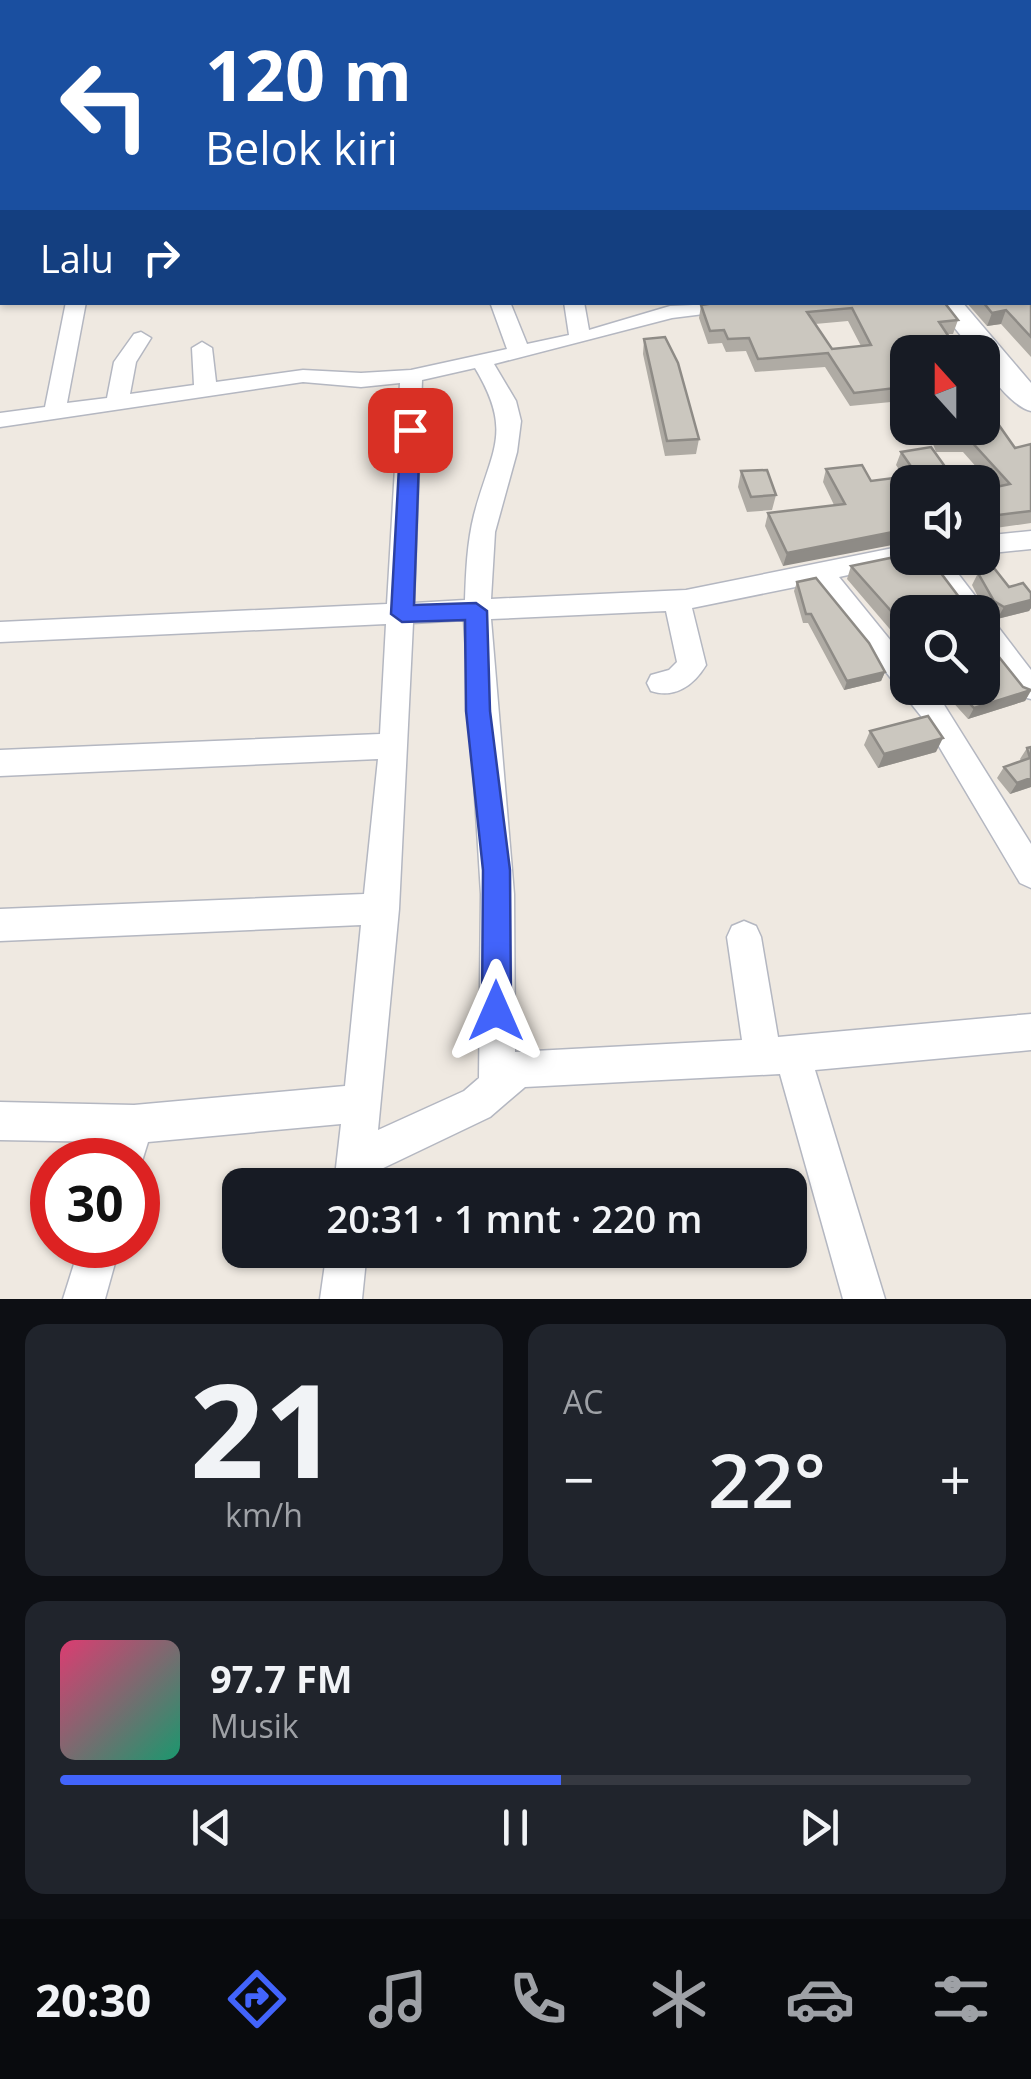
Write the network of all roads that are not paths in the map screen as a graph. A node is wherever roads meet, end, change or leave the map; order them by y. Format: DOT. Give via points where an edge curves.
graph roads {
  1 [pos="75,305"];
  2 [pos="501,305"];
  3 [pos="574,305"];
  4 [pos="702,305"];
  5 [pos="950,305"];
  6 [pos="669,307"];
  7 [pos="141,338"];
  8 [pos="580,339"];
  9 [pos="202,348"];
  10 [pos="519,352"];
  11 [pos="482,360"];
  12 [pos="411,376"];
  13 [pos="206,392"];
  14 [pos="1031,402"];
  15 [pos="117,404"];
  16 [pos="55,410"];
  17 [pos="0,420"];
  18 [pos="1031,540"];
  19 [pos="1000,543"];
  20 [pos="890,558"];
  21 [pos="823,575"];
  22 [pos="945,575"];
  23 [pos="960,595"];
  24 [pos="677,601"];
  25 [pos="476,611"];
  26 [pos="402,614"];
  27 [pos="5,632"];
  28 [pos="1000,650"];
  29 [pos="0,659"];
  30 [pos="890,661"];
  31 [pos="661,683"];
  32 [pos="1028,688"];
  33 [pos="928,705"];
  34 [pos="394,746"];
  35 [pos="0,763"];
  36 [pos="1031,873"];
  37 [pos="382,909"];
  38 [pos="0,925"];
  39 [pos="744,937"];
  40 [pos="1031,1032"];
  41 [pos="778,1055"];
  42 [pos="496,1088"];
  43 [pos="364,1104"];
  44 [pos="0,1122"];
  45 [pos="103,1138"];
  46 [pos="154,1138"];
  47 [pos="357,1168"];
  48 [pos="365,1168"];
  49 [pos="93,1268"];
  50 [pos="345,1268"];
  51 [pos="84,1299"];
  52 [pos="341,1299"];
  53 [pos="864,1299"];
  1 -- 16 [label="street"];
  2 -- 10 [label="street"];
  3 -- 8 [label="street"];
  4 -- 6 [label="street"];
  5 -- 14 [label="street"];
  6 -- 8 [label="street"];
  7 -- 15 [label="street" via="125,362"];
  8 -- 10 [label="street"];
  9 -- 13 [label="street"];
  10 -- 11 [label="street"];
  11 -- 12 [label="street"];
  11 -- 25 [label="street" via="510,422 483,530"];
  12 -- 13 [label="street" via="303,376"];
  12 -- 26 [label="street"];
  13 -- 15 [label="street"];
  15 -- 16 [label="street"];
  16 -- 17 [label="street"];
  18 -- 19 [label="street"];
  20 -- 21 [label="street"];
  21 -- 24 [label="street"];
  21 -- 30 [label="street"];
  22 -- 23 [label="street"];
  24 -- 25 [label="street"];
  24 -- 31 [label="street" via="692,665 677,680"];
  25 -- 26 [label="street"];
  25 -- 42 [label="street" via="478,711 497,870"];
  26 -- 27 [label="street"];
  26 -- 34 [label="street"];
  27 -- 29 [label="street"];
  28 -- 32 [label="street"];
  33 -- 36 [label="street"];
  34 -- 35 [label="street"];
  34 -- 37 [label="street"];
  37 -- 38 [label="street"];
  37 -- 43 [label="street"];
  39 -- 41 [label="street"];
  40 -- 41 [label="street"];
  41 -- 42 [label="street" via="518,1069"];
  41 -- 53 [label="street"];
  42 -- 48 [label="street"];
  43 -- 46 [label="street"];
  43 -- 47 [label="street"];
  44 -- 45 [label="street"];
  49 -- 51 [label="street"];
  50 -- 52 [label="street"];
}
